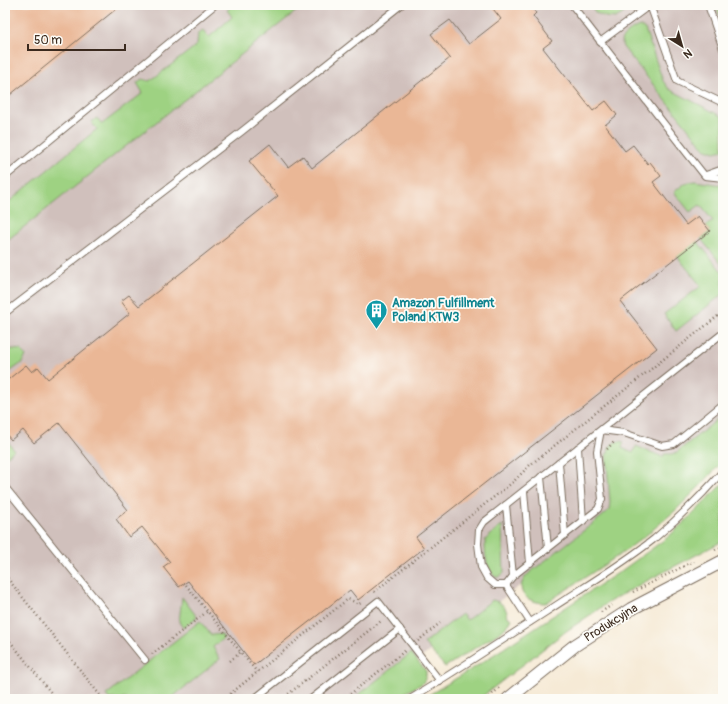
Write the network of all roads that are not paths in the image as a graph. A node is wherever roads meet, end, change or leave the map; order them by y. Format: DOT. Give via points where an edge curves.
graph roads {
  1 [pos="215,5"];
  2 [pos="401,5"];
  3 [pos="572,5"];
  4 [pos="650,5"];
  5 [pos="708,5"];
  6 [pos="600,42"];
  7 [pos="723,49"];
  8 [pos="723,103"];
  9 [pos="723,169"];
  10 [pos="705,176"];
  11 [pos="5,177"];
  12 [pos="723,178"];
  13 [pos="5,312"];
  14 [pos="723,333"];
  15 [pos="723,404"];
  16 [pos="601,430"];
  17 [pos="578,448"];
  18 [pos="559,463"];
  19 [pos="723,470"];
  20 [pos="541,477"];
  21 [pos="5,487"];
  22 [pos="524,491"];
  23 [pos="506,505"];
  24 [pos="583,520"];
  25 [pos="566,535"];
  26 [pos="548,548"];
  27 [pos="723,561"];
  28 [pos="530,563"];
  29 [pos="513,576"];
  30 [pos="506,585"];
  31 [pos="530,622"];
  32 [pos="400,629"];
  33 [pos="145,660"];
  34 [pos="440,681"];
  35 [pos="254,699"];
  36 [pos="311,699"];
  37 [pos="410,699"];
  38 [pos="508,699"];
  1 -- 11 [label="lane"];
  2 -- 13 [label="lane" via="241,132"];
  3 -- 6 [label="lane"];
  4 -- 6 [label="lane"];
  4 -- 8 [label="lane" via="678,81"];
  5 -- 7 [label="lane"];
  6 -- 10 [label="lane"];
  9 -- 10 [label="lane"];
  10 -- 12 [label="lane"];
  14 -- 16 [label="lane"];
  15 -- 16 [label="lane" via="674,444 662,446 624,433"];
  16 -- 17 [label="lane"];
  16 -- 24 [label="lane" via="597,451 602,499 598,509"];
  17 -- 18 [label="lane"];
  17 -- 24 [label="lane"];
  18 -- 20 [label="lane"];
  18 -- 25 [label="lane"];
  19 -- 31 [label="lane" via="667,528 611,569"];
  20 -- 22 [label="lane"];
  20 -- 26 [label="lane"];
  21 -- 33 [label="lane"];
  22 -- 23 [label="lane"];
  22 -- 28 [label="lane"];
  23 -- 29 [label="lane"];
  23 -- 30 [label="lane" via="484,522 479,530 478,544 481,567 487,578 495,585"];
  24 -- 25 [label="lane"];
  25 -- 26 [label="lane"];
  26 -- 28 [label="lane"];
  27 -- 38 [label="street, Produkcyjna" via="631,609 574,646"];
  28 -- 29 [label="lane"];
  29 -- 30 [label="lane"];
  30 -- 31 [label="lane"];
  31 -- 34 [label="lane"];
  32 -- 34 [label="lane"];
  32 -- 35 [label="lane" via="378,601"];
  32 -- 36 [label="lane"];
  34 -- 37 [label="lane"];
}
